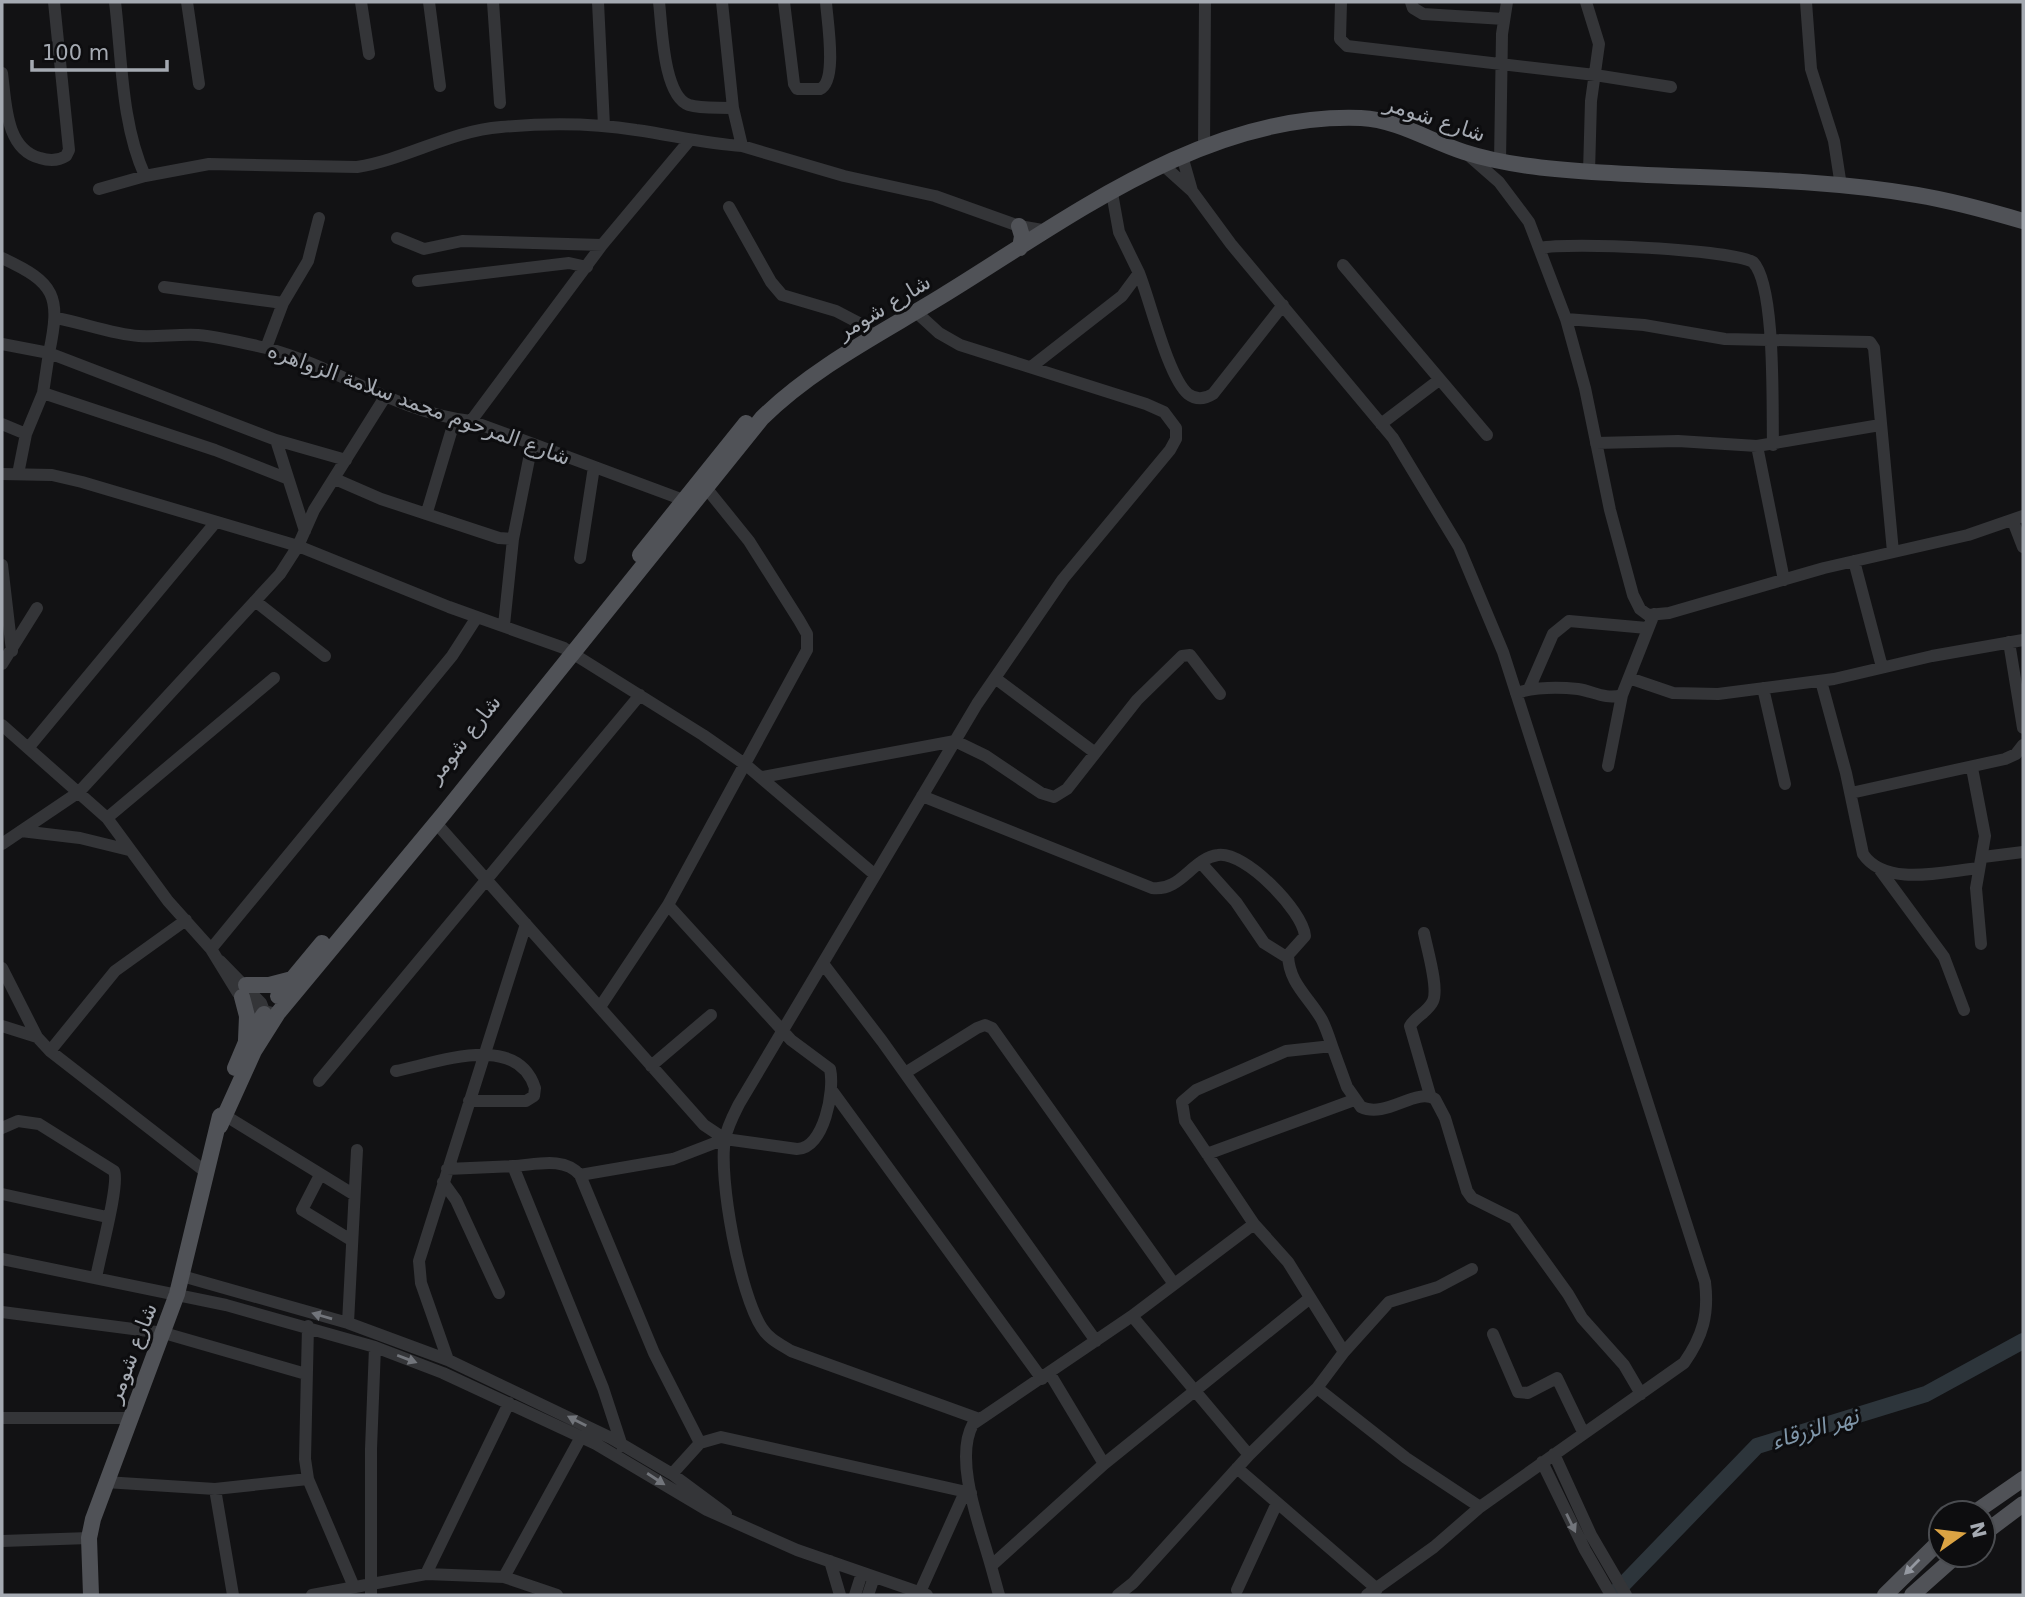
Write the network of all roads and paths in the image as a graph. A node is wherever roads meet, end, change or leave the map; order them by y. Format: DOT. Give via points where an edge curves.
graph roads {
  1 [pos="54,2"];
  2 [pos="115,2"];
  3 [pos="187,2"];
  4 [pos="361,2"];
  5 [pos="429,2"];
  6 [pos="493,2"];
  7 [pos="598,2"];
  8 [pos="659,2"];
  9 [pos="722,2"];
  10 [pos="784,2"];
  11 [pos="826,2"];
  12 [pos="1205,2"];
  13 [pos="1341,2"];
  14 [pos="1411,2"];
  15 [pos="1507,2"];
  16 [pos="1586,2"];
  17 [pos="1806,2"];
  18 [pos="1504,19"];
  19 [pos="369,54"];
  20 [pos="1502,65"];
  21 [pos="2,73"];
  22 [pos="1595,75"];
  23 [pos="199,84"];
  24 [pos="440,86"];
  25 [pos="1671,87"];
  26 [pos="500,103"];
  27 [pos="733,108"];
  28 [pos="604,126"];
  29 [pos="689,141"];
  30 [pos="742,145"];
  31 [pos="1204,148"];
  32 [pos="1465,152"];
  33 [pos="1182,156"];
  34 [pos="1500,162"];
  35 [pos="1163,166"];
  36 [pos="1589,172"];
  37 [pos="145,176"];
  38 [pos="1841,186"];
  39 [pos="99,189"];
  40 [pos="1192,191"];
  41 [pos="1112,193"];
  42 [pos="729,207"];
  43 [pos="319,218"];
  44 [pos="2023,221"];
  45 [pos="1019,226"];
  46 [pos="1048,231"];
  47 [pos="397,238"];
  48 [pos="602,246"];
  49 [pos="1020,248"];
  50 [pos="1540,248"];
  51 [pos="2,258"];
  52 [pos="1343,265"];
  53 [pos="587,267"];
  54 [pos="1139,273"];
  55 [pos="418,281"];
  56 [pos="164,287"];
  57 [pos="283,303"];
  58 [pos="1283,305"];
  59 [pos="916,312"];
  60 [pos="56,318"];
  61 [pos="1566,319"];
  62 [pos="875,337"];
  63 [pos="1769,341"];
  64 [pos="2,344"];
  65 [pos="266,348"];
  66 [pos="49,353"];
  67 [pos="1031,366"];
  68 [pos="1439,380"];
  69 [pos="43,393"];
  70 [pos="385,397"];
  71 [pos="778,403"];
  72 [pos="455,419"];
  73 [pos="471,421"];
  74 [pos="2,424"];
  75 [pos="1381,424"];
  76 [pos="1881,425"];
  77 [pos="26,434"];
  78 [pos="1487,435"];
  79 [pos="276,440"];
  80 [pos="1596,443"];
  81 [pos="532,444"];
  82 [pos="1773,445"];
  83 [pos="1757,446"];
  84 [pos="345,460"];
  85 [pos="594,467"];
  86 [pos="2,474"];
  87 [pos="18,474"];
  88 [pos="286,478"];
  89 [pos="335,479"];
  90 [pos="707,489"];
  91 [pos="688,502"];
  92 [pos="427,512"];
  93 [pos="2018,518"];
  94 [pos="215,523"];
  95 [pos="304,531"];
  96 [pos="513,539"];
  97 [pos="298,546"];
  98 [pos="2023,547"];
  99 [pos="1893,552"];
  100 [pos="580,558"];
  101 [pos="1854,561"];
  102 [pos="2,565"];
  103 [pos="1784,580"];
  104 [pos="255,601"];
  105 [pos="37,608"];
  106 [pos="1654,614"];
  107 [pos="477,617"];
  108 [pos="504,625"];
  109 [pos="1647,628"];
  110 [pos="2023,640"];
  111 [pos="2009,642"];
  112 [pos="568,650"];
  113 [pos="12,651"];
  114 [pos="325,656"];
  115 [pos="2,664"];
  116 [pos="1882,667"];
  117 [pos="274,678"];
  118 [pos="995,678"];
  119 [pos="1629,678"];
  120 [pos="1821,681"];
  121 [pos="1763,688"];
  122 [pos="1530,689"];
  123 [pos="1516,693"];
  124 [pos="1220,694"];
  125 [pos="640,695"];
  126 [pos="1622,695"];
  127 [pos="2,725"];
  128 [pos="2023,728"];
  129 [pos="8,736"];
  130 [pos="955,741"];
  131 [pos="2023,746"];
  132 [pos="29,747"];
  133 [pos="1094,752"];
  134 [pos="746,765"];
  135 [pos="1608,766"];
  136 [pos="1972,768"];
  137 [pos="762,777"];
  138 [pos="1785,784"];
  139 [pos="79,792"];
  140 [pos="1851,793"];
  141 [pos="922,796"];
  142 [pos="107,818"];
  143 [pos="436,823"];
  144 [pos="21,831"];
  145 [pos="2,844"];
  146 [pos="129,849"];
  147 [pos="2023,852"];
  148 [pos="1981,862"];
  149 [pos="1201,863"];
  150 [pos="1880,870"];
  151 [pos="874,874"];
  152 [pos="486,881"];
  153 [pos="668,905"];
  154 [pos="186,920"];
  155 [pos="526,924"];
  156 [pos="1424,933"];
  157 [pos="1981,944"];
  158 [pos="211,949"];
  159 [pos="1288,958"];
  160 [pos="824,965"];
  161 [pos="2,968"];
  162 [pos="292,979"];
  163 [pos="244,991"];
  164 [pos="600,1007"];
  165 [pos="1964,1010"];
  166 [pos="711,1016"];
  167 [pos="270,1018"];
  168 [pos="2,1026"];
  169 [pos="783,1031"];
  170 [pos="37,1037"];
  171 [pos="246,1042"];
  172 [pos="1332,1046"];
  173 [pos="50,1051"];
  174 [pos="486,1053"];
  175 [pos="651,1066"];
  176 [pos="396,1071"];
  177 [pos="905,1073"];
  178 [pos="318,1081"];
  179 [pos="832,1092"];
  180 [pos="1430,1096"];
  181 [pos="1354,1100"];
  182 [pos="469,1101"];
  183 [pos="222,1118"];
  184 [pos="2,1128"];
  185 [pos="725,1139"];
  186 [pos="357,1150"];
  187 [pos="1207,1154"];
  188 [pos="513,1166"];
  189 [pos="447,1169"];
  190 [pos="207,1173"];
  191 [pos="320,1175"];
  192 [pos="580,1175"];
  193 [pos="443,1182"];
  194 [pos="2,1194"];
  195 [pos="353,1194"];
  196 [pos="107,1217"];
  197 [pos="1254,1224"];
  198 [pos="351,1240"];
  199 [pos="2,1259"];
  200 [pos="1472,1269"];
  201 [pos="182,1276"];
  202 [pos="96,1279"];
  203 [pos="1174,1284"];
  204 [pos="499,1293"];
  205 [pos="177,1294"];
  206 [pos="1310,1298"];
  207 [pos="2,1312"];
  208 [pos="1132,1316"];
  209 [pos="348,1323"];
  210 [pos="307,1326"];
  211 [pos="164,1333"];
  212 [pos="1493,1334"];
  213 [pos="1096,1341"];
  214 [pos="375,1347"];
  215 [pos="1344,1352"];
  216 [pos="448,1360"];
  217 [pos="306,1374"];
  218 [pos="1046,1376"];
  219 [pos="1317,1388"];
  220 [pos="1193,1391"];
  221 [pos="1641,1394"];
  222 [pos="509,1403"];
  223 [pos="2,1418"];
  224 [pos="130,1418"];
  225 [pos="979,1419"];
  226 [pos="1583,1433"];
  227 [pos="581,1437"];
  228 [pos="700,1443"];
  229 [pos="622,1444"];
  230 [pos="1554,1454"];
  231 [pos="1249,1455"];
  232 [pos="622,1458"];
  233 [pos="1542,1462"];
  234 [pos="1104,1464"];
  235 [pos="1237,1468"];
  236 [pos="672,1474"];
  237 [pos="308,1479"];
  238 [pos="2023,1479"];
  239 [pos="105,1482"];
  240 [pos="215,1489"];
  241 [pos="968,1492"];
  242 [pos="1994,1499"];
  243 [pos="1277,1503"];
  244 [pos="2023,1504"];
  245 [pos="1480,1507"];
  246 [pos="737,1524"];
  247 [pos="1997,1524"];
  248 [pos="89,1538"];
  249 [pos="2,1541"];
  250 [pos="1927,1554"];
  251 [pos="830,1561"];
  252 [pos="991,1566"];
  253 [pos="1941,1569"];
  254 [pos="426,1574"];
  255 [pos="868,1575"];
  256 [pos="504,1577"];
  257 [pos="1606,1577"];
  258 [pos="354,1587"];
  259 [pos="371,1589"];
  260 [pos="1237,1590"];
  261 [pos="919,1592"];
  262 [pos="1372,1592"];
  263 [pos="91,1595"];
  264 [pos="233,1595"];
  265 [pos="312,1595"];
  266 [pos="557,1595"];
  267 [pos="840,1595"];
  268 [pos="855,1595"];
  269 [pos="868,1595"];
  270 [pos="892,1595"];
  271 [pos="999,1595"];
  272 [pos="1118,1595"];
  273 [pos="1611,1595"];
  274 [pos="1626,1595"];
  275 [pos="1885,1595"];
  276 [pos="1912,1595"];
  1 -- 21 [label="street" via="66,156 46,160 24,152 10,130"];
  2 -- 37 [label="street" via="129,120"];
  3 -- 23 [label="street"];
  4 -- 19 [label="street"];
  5 -- 24 [label="street"];
  6 -- 26 [label="street"];
  7 -- 28 [label="street"];
  8 -- 27 [label="street" via="674,94 687,104"];
  9 -- 27 [label="street"];
  10 -- 11 [label="street" via="797,89 827,85"];
  12 -- 31 [label="street"];
  13 -- 20 [label="street" via="1340,38 1347,46"];
  14 -- 18 [label="street" via="1423,14"];
  15 -- 18 [label="street"];
  16 -- 22 [label="street" via="1599,44"];
  17 -- 38 [label="street" via="1811,69 1830,125"];
  18 -- 20 [label="street"];
  20 -- 22 [label="street"];
  20 -- 34 [label="street"];
  22 -- 25 [label="street"];
  22 -- 36 [label="street"];
  27 -- 30 [label="street"];
  28 -- 29 [label="street"];
  28 -- 37 [label="street" via="501,127 463,133 357,167 209,164"];
  29 -- 30 [label="street"];
  29 -- 48 [label="street"];
  30 -- 45 [label="street" via="844,176 935,196"];
  31 -- 32 [label="main road, شارع شومر" via="1287,124 1364,118"];
  31 -- 33 [label="main road, شارع شومر"];
  32 -- 34 [label="main road, شارع شومر"];
  32 -- 50 [label="street" via="1519,205"];
  33 -- 35 [label="main road, شارع شومر"];
  33 -- 40 [label="street"];
  34 -- 36 [label="main road, شارع شومر"];
  35 -- 40 [label="street"];
  35 -- 41 [label="main road, شارع شومر"];
  36 -- 38 [label="main road, شارع شومر"];
  37 -- 39 [label="street"];
  38 -- 44 [label="main road, شارع شومر" via="1929,197"];
  40 -- 58 [label="street"];
  41 -- 46 [label="main road, شارع شومر"];
  41 -- 54 [label="street" via="1119,232"];
  42 -- 62 [label="street" via="782,295 836,311"];
  43 -- 57 [label="street" via="308,261"];
  45 -- 46 [label="street"];
  45 -- 49 [label="main road"];
  46 -- 49 [label="main road, شارع شومر"];
  47 -- 48 [label="street" via="424,249 462,242"];
  48 -- 53 [label="street"];
  49 -- 59 [label="main road, شارع شومر"];
  50 -- 61 [label="street"];
  50 -- 63 [label="street" via="1573,244 1748,259 1760,272 1769,313"];
  51 -- 60 [label="street" via="39,278 55,302"];
  52 -- 68 [label="street"];
  53 -- 55 [label="street" via="569,263"];
  53 -- 73 [label="street"];
  54 -- 58 [label="street" via="1177,378 1188,394 1198,398 1213,394"];
  54 -- 67 [label="street" via="1122,296"];
  56 -- 57 [label="street"];
  57 -- 65 [label="street"];
  58 -- 75 [label="street"];
  59 -- 62 [label="main road, شارع شومر"];
  59 -- 67 [label="street" via="960,345"];
  60 -- 65 [label="street, شارع المرحوم محمد سلامة الزواهره" via="128,334 201,335"];
  60 -- 66 [label="street"];
  61 -- 63 [label="street"];
  61 -- 80 [label="street"];
  62 -- 71 [label="main road, شارع شومر" via="818,371"];
  63 -- 76 [label="street" via="1870,342"];
  63 -- 82 [label="street"];
  64 -- 66 [label="street"];
  65 -- 70 [label="street, شارع المرحوم محمد سلامة الزواهره"];
  66 -- 69 [label="street"];
  66 -- 79 [label="street"];
  67 -- 118 [label="street" via="1164,412 1173,420 1176,439 1063,579"];
  68 -- 75 [label="street"];
  68 -- 78 [label="street"];
  69 -- 77 [label="street"];
  69 -- 88 [label="street"];
  70 -- 72 [label="street, شارع المرحوم محمد سلامة الزواهره"];
  70 -- 84 [label="street"];
  71 -- 90 [label="main road, شارع شومر"];
  71 -- 91 [label="main road, شارع شومر" via="742,427"];
  72 -- 73 [label="street, شارع المرحوم محمد سلامة الزواهره"];
  72 -- 92 [label="street"];
  73 -- 81 [label="street, شارع المرحوم محمد سلامة الزواهره"];
  74 -- 77 [label="street"];
  75 -- 123 [label="street" via="1421,479 1459,547"];
  76 -- 82 [label="street"];
  76 -- 99 [label="street"];
  77 -- 87 [label="street"];
  79 -- 84 [label="street"];
  79 -- 88 [label="street"];
  80 -- 83 [label="street" via="1678,441"];
  80 -- 106 [label="street" via="1633,596 1640,609"];
  81 -- 85 [label="street, شارع المرحوم محمد سلامة الزواهره"];
  81 -- 96 [label="street"];
  82 -- 83 [label="street"];
  83 -- 103 [label="street"];
  84 -- 89 [label="street"];
  85 -- 91 [label="street, شارع المرحوم محمد سلامة الزواهره"];
  85 -- 100 [label="street"];
  86 -- 87 [label="street"];
  87 -- 94 [label="street" via="82,482"];
  88 -- 95 [label="street"];
  89 -- 92 [label="street"];
  89 -- 95 [label="street"];
  90 -- 91 [label="main road, شارع شومر"];
  90 -- 134 [label="street" via="749,541 807,634 807,650"];
  91 -- 112 [label="main road, شارع شومر"];
  92 -- 96 [label="street"];
  93 -- 98 [label="street"];
  93 -- 99 [label="street"];
  94 -- 97 [label="street"];
  94 -- 132 [label="street"];
  95 -- 97 [label="street"];
  96 -- 108 [label="street"];
  97 -- 104 [label="street"];
  97 -- 107 [label="street"];
  99 -- 101 [label="street"];
  101 -- 103 [label="street"];
  101 -- 116 [label="street"];
  102 -- 113 [label="street"];
  103 -- 106 [label="street"];
  104 -- 114 [label="street"];
  104 -- 139 [label="street"];
  105 -- 113 [label="street"];
  106 -- 109 [label="street"];
  107 -- 108 [label="street"];
  107 -- 158 [label="street" via="452,656"];
  108 -- 112 [label="street"];
  109 -- 119 [label="street"];
  109 -- 122 [label="street" via="1569,621 1553,634"];
  110 -- 111 [label="street"];
  111 -- 116 [label="street"];
  111 -- 128 [label="street"];
  112 -- 125 [label="street"];
  112 -- 143 [label="main road, شارع شومر"];
  112 -- 162 [label="main road, شارع شومر"];
  113 -- 115 [label="street"];
  116 -- 120 [label="street"];
  117 -- 142 [label="street"];
  118 -- 130 [label="street"];
  118 -- 133 [label="street"];
  119 -- 121 [label="street" via="1689,696"];
  119 -- 126 [label="street"];
  120 -- 121 [label="street"];
  120 -- 140 [label="street"];
  121 -- 138 [label="street"];
  122 -- 123 [label="street"];
  122 -- 126 [label="street"];
  123 -- 221 [label="street" via="1705,1282 1708,1304 1699,1342 1684,1363"];
  124 -- 133 [label="street" via="1196,661 1182,656"];
  125 -- 134 [label="street"];
  125 -- 152 [label="street"];
  126 -- 135 [label="street"];
  127 -- 129 [label="street"];
  129 -- 132 [label="street"];
  130 -- 133 [label="street" via="1050,797 1067,789"];
  130 -- 137 [label="street"];
  130 -- 141 [label="street"];
  131 -- 136 [label="street" via="2016,754"];
  132 -- 139 [label="street"];
  134 -- 137 [label="street"];
  134 -- 153 [label="street"];
  136 -- 140 [label="street"];
  136 -- 148 [label="street" via="1985,836"];
  137 -- 151 [label="street"];
  139 -- 142 [label="street"];
  139 -- 144 [label="street"];
  140 -- 150 [label="street" via="1863,854"];
  141 -- 149 [label="street" via="1152,888 1172,885"];
  141 -- 151 [label="street"];
  142 -- 146 [label="street"];
  143 -- 152 [label="street"];
  143 -- 167 [label="main road, شارع شومر"];
  144 -- 145 [label="street"];
  144 -- 146 [label="street"];
  146 -- 154 [label="street"];
  147 -- 148 [label="street"];
  148 -- 150 [label="street" via="1904,874"];
  148 -- 157 [label="street" via="1976,888"];
  149 -- 159 [label="street" via="1264,943"];
  149 -- 159 [label="street" via="1217,855 1233,857 1280,893 1305,932"];
  150 -- 165 [label="street" via="1944,957"];
  151 -- 160 [label="street"];
  152 -- 155 [label="street"];
  152 -- 178 [label="street"];
  153 -- 164 [label="street"];
  153 -- 169 [label="street"];
  154 -- 158 [label="street"];
  154 -- 173 [label="street" via="115,971"];
  155 -- 164 [label="street"];
  155 -- 174 [label="street"];
  156 -- 180 [label="street" via="1435,994 1410,1026"];
  158 -- 163 [label="street" via="224,975"];
  159 -- 172 [label="street" via="1297,987 1323,1022"];
  160 -- 169 [label="street"];
  160 -- 177 [label="street"];
  161 -- 170 [label="street"];
  162 -- 163 [label="main road"];
  162 -- 167 [label="main road, شارع شومر"];
  163 -- 167 [label="street"];
  163 -- 171 [label="main road"];
  164 -- 175 [label="street"];
  166 -- 175 [label="street"];
  167 -- 171 [label="main road, شارع شومر"];
  167 -- 183 [label="main road, شارع شومر"];
  168 -- 170 [label="street"];
  169 -- 179 [label="street" via="826,1064"];
  169 -- 185 [label="street" via="739,1104"];
  170 -- 173 [label="street"];
  171 -- 183 [label="main road, شارع شومر"];
  172 -- 181 [label="street"];
  172 -- 187 [label="street" via="1286,1051 1188,1094 1182,1102 1182,1115"];
  173 -- 190 [label="street"];
  174 -- 176 [label="street"];
  174 -- 182 [label="street"];
  174 -- 182 [label="street" via="517,1064 531,1079 535,1092 522,1102"];
  175 -- 185 [label="street" via="696,1118"];
  177 -- 203 [label="street" via="977,1028 992,1028"];
  177 -- 213 [label="street"];
  179 -- 185 [label="street" via="808,1148"];
  179 -- 218 [label="street"];
  180 -- 181 [label="street" via="1376,1111"];
  180 -- 221 [label="street" via="1440,1106 1466,1191 1514,1219 1581,1318 1624,1365"];
  181 -- 187 [label="street"];
  182 -- 189 [label="street"];
  183 -- 190 [label="main road, شارع شومر"];
  183 -- 191 [label="street"];
  184 -- 196 [label="street" via="18,1121 39,1124 112,1168 117,1181"];
  185 -- 192 [label="street" via="673,1159"];
  185 -- 225 [label="street" via="738,1259 748,1302 766,1334 791,1350"];
  186 -- 195 [label="street"];
  187 -- 197 [label="street"];
  188 -- 189 [label="street"];
  188 -- 192 [label="street" via="559,1163"];
  188 -- 229 [label="street"];
  189 -- 193 [label="street"];
  190 -- 201 [label="main road, شارع شومر"];
  191 -- 195 [label="street"];
  191 -- 198 [label="street" via="302,1210"];
  192 -- 228 [label="street" via="654,1353"];
  193 -- 204 [label="street"];
  193 -- 216 [label="street" via="422,1246 419,1274"];
  194 -- 196 [label="street"];
  195 -- 198 [label="street"];
  196 -- 202 [label="street"];
  197 -- 203 [label="street"];
  197 -- 206 [label="street" via="1288,1262"];
  198 -- 209 [label="street"];
  199 -- 202 [label="street"];
  200 -- 215 [label="street" via="1438,1287 1389,1302"];
  201 -- 205 [label="main road, شارع شومر"];
  209 -- 201 [label="street, one-way"];
  202 -- 205 [label="street"];
  203 -- 208 [label="street"];
  205 -- 210 [label="street"];
  205 -- 211 [label="main road, شارع شومر"];
  206 -- 215 [label="street"];
  206 -- 220 [label="street"];
  207 -- 211 [label="street"];
  208 -- 213 [label="street"];
  208 -- 220 [label="street"];
  209 -- 216 [label="street"];
  210 -- 214 [label="street"];
  210 -- 217 [label="street"];
  211 -- 217 [label="street"];
  211 -- 224 [label="main road, شارع شومر"];
  212 -- 226 [label="street" via="1518,1392 1528,1393 1557,1378"];
  213 -- 218 [label="street"];
  214 -- 222 [label="street, one-way"];
  214 -- 259 [label="street"];
  215 -- 219 [label="street"];
  229 -- 216 [label="street, one-way"];
  217 -- 237 [label="street"];
  218 -- 225 [label="street"];
  218 -- 234 [label="street"];
  219 -- 231 [label="street"];
  219 -- 245 [label="street" via="1426,1472"];
  220 -- 231 [label="street"];
  220 -- 234 [label="street"];
  221 -- 226 [label="street"];
  222 -- 227 [label="street"];
  222 -- 254 [label="street"];
  223 -- 224 [label="street"];
  224 -- 239 [label="main road, شارع شومر"];
  225 -- 241 [label="street" via="966,1442"];
  226 -- 230 [label="street"];
  227 -- 232 [label="street"];
  227 -- 256 [label="street"];
  228 -- 236 [label="street"];
  228 -- 241 [label="street" via="721,1437 751,1442"];
  229 -- 232 [label="street"];
  229 -- 236 [label="street"];
  230 -- 233 [label="street"];
  230 -- 257 [label="street"];
  231 -- 235 [label="street"];
  232 -- 246 [label="street, one-way"];
  233 -- 245 [label="street"];
  233 -- 257 [label="street, one-way"];
  234 -- 252 [label="street"];
  235 -- 243 [label="street"];
  235 -- 272 [label="street"];
  236 -- 246 [label="street"];
  237 -- 240 [label="street"];
  237 -- 258 [label="street"];
  238 -- 242 [label="main road"];
  239 -- 240 [label="street"];
  239 -- 248 [label="main road, شارع شومر"];
  240 -- 264 [label="street"];
  241 -- 252 [label="street"];
  241 -- 261 [label="street"];
  243 -- 260 [label="street"];
  243 -- 262 [label="street"];
  244 -- 247 [label="main road"];
  245 -- 262 [label="street"];
  246 -- 251 [label="street"];
  248 -- 249 [label="street"];
  248 -- 263 [label="main road, شارع شومر"];
  250 -- 275 [label="main road, one-way"];
  251 -- 255 [label="street"];
  251 -- 267 [label="street"];
  252 -- 271 [label="street"];
  253 -- 276 [label="main road"];
  254 -- 256 [label="street"];
  254 -- 259 [label="street"];
  255 -- 261 [label="street"];
  255 -- 268 [label="street"];
  255 -- 269 [label="street"];
  256 -- 266 [label="street"];
  257 -- 273 [label="street"];
  257 -- 274 [label="street"];
  258 -- 259 [label="street"];
  258 -- 265 [label="street"];
  261 -- 270 [label="street"];
}
